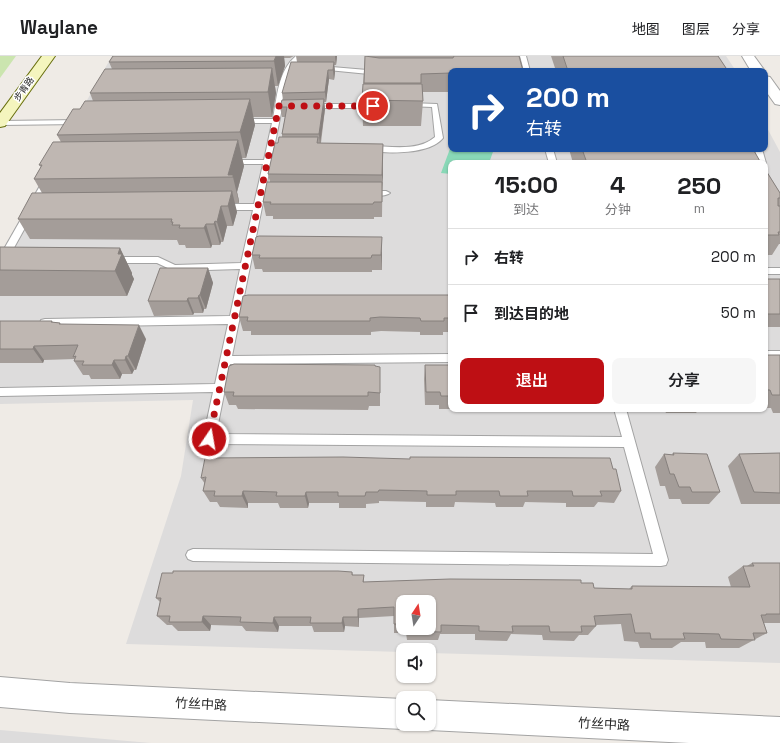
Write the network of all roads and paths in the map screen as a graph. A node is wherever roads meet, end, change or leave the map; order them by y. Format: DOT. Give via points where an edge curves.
graph roads {
  1 [pos="49,56"];
  2 [pos="300,56"];
  3 [pos="523,56"];
  4 [pos="748,56"];
  5 [pos="311,68"];
  6 [pos="527,68"];
  7 [pos="756,68"];
  8 [pos="387,73"];
  9 [pos="768,84"];
  10 [pos="780,101"];
  11 [pos="404,105"];
  12 [pos="279,106"];
  13 [pos="380,106"];
  14 [pos="237,121"];
  15 [pos="276,121"];
  16 [pos="83,122"];
  17 [pos="0,123"];
  18 [pos="362,148"];
  19 [pos="220,162"];
  20 [pos="267,162"];
  21 [pos="53,171"];
  22 [pos="355,193"];
  23 [pos="386,193"];
  24 [pos="211,207"];
  25 [pos="258,207"];
  26 [pos="103,260"];
  27 [pos="4,262"];
  28 [pos="246,266"];
  29 [pos="768,271"];
  30 [pos="780,271"];
  31 [pos="234,320"];
  32 [pos="31,323"];
  33 [pos="780,355"];
  34 [pos="768,356"];
  35 [pos="448,358"];
  36 [pos="226,360"];
  37 [pos="220,388"];
  38 [pos="0,392"];
  39 [pos="621,412"];
  40 [pos="629,442"];
  41 [pos="193,555"];
  42 [pos="0,692"];
  43 [pos="396,714"];
  44 [pos="436,715"];
  45 [pos="780,732"];
  1 -- 17 [label="street, 步青路"];
  2 -- 12 [label="lane" via="290,65 279,89"];
  3 -- 6 [label="lane"];
  4 -- 7 [label="street"];
  5 -- 8 [label="lane"];
  9 -- 10 [label="street"];
  11 -- 18 [label="lane" via="435,105 439,138 428,146 414,148"];
  12 -- 13 [label="lane"];
  12 -- 15 [label="lane"];
  14 -- 15 [label="lane"];
  15 -- 20 [label="lane" via="274,148"];
  16 -- 17 [label="lane"];
  19 -- 20 [label="lane"];
  20 -- 25 [label="lane" via="265,192"];
  21 -- 27 [label="lane" via="35,209"];
  22 -- 23 [label="lane"];
  24 -- 25 [label="lane"];
  25 -- 28 [label="lane" via="255,238"];
  26 -- 28 [label="lane" via="158,260 174,268"];
  28 -- 31 [label="lane"];
  29 -- 30 [label="lane"];
  31 -- 32 [label="lane"];
  31 -- 36 [label="lane"];
  33 -- 34 [label="lane"];
  35 -- 36 [label="lane"];
  36 -- 37 [label="lane"];
  37 -- 38 [label="lane"];
  37 -- 40 [label="lane" via="209,439"];
  39 -- 40 [label="lane"];
  40 -- 41 [label="lane" via="661,560"];
  42 -- 43 [label="street, 竹丝中路" via="70,698"];
  44 -- 45 [label="street, 竹丝中路"];
}
